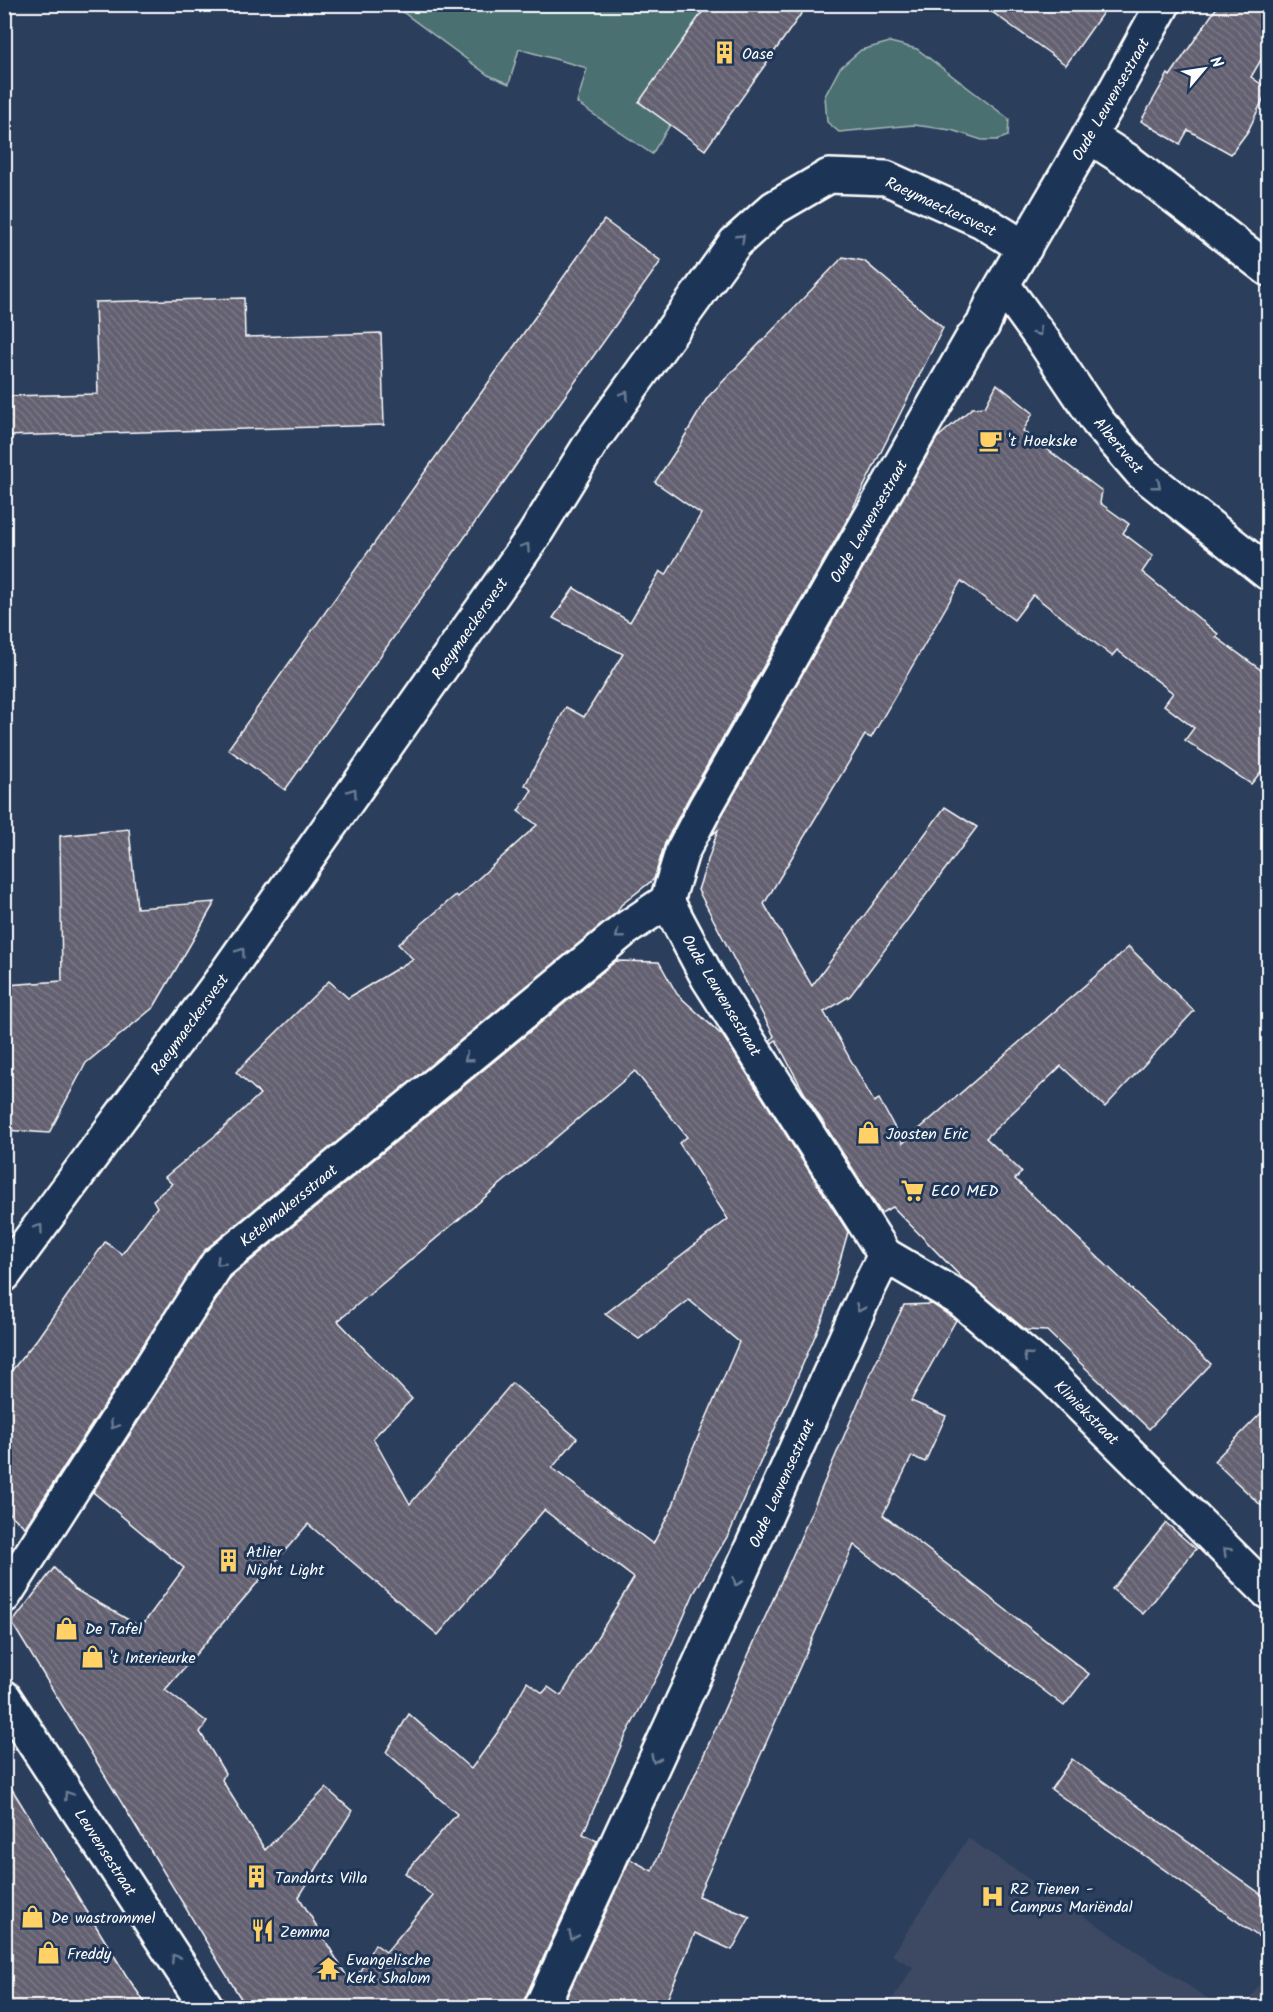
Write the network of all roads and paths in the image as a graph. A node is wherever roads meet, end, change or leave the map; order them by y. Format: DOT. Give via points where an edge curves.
graph roads {
  1 [pos="1163,4"];
  2 [pos="1089,136"];
  3 [pos="1025,248"];
  4 [pos="1269,269"];
  5 [pos="1003,285"];
  6 [pos="1269,573"];
  7 [pos="667,901"];
  8 [pos="885,1255"];
  9 [pos="4,1275"];
  10 [pos="1269,1592"];
  11 [pos="4,1596"];
  12 [pos="4,1697"];
  13 [pos="207,2007"];
  14 [pos="541,2007"];
  1 -- 2 [label="street, Oude Leuvensestraat"];
  2 -- 3 [label="street, Oude Leuvensestraat"];
  2 -- 4 [label="street" via="1128,161"];
  3 -- 5 [label="street, Oude Leuvensestraat"];
  9 -- 3 [label="street, Raeymaeckersvest, one-way" via="220,982 533,537 591,442 735,243 774,208 830,176 886,178 982,221"];
  5 -- 6 [label="street, Albertvest, one-way" via="1098,422 1141,472"];
  5 -- 7 [label="street, Oude Leuvensestraat" via="705,808 682,852"];
  7 -- 8 [label="street, Oude Leuvensestraat" via="708,978"];
  7 -- 11 [label="street, Ketelmakersstraat, one-way" via="624,930 216,1264"];
  10 -- 8 [label="street, Kliniekstraat, one-way" via="1053,1378 960,1299"];
  8 -- 14 [label="street, Oude Leuvensestraat, one-way"];
  13 -- 12 [label="street, Leuvensestraat, one-way"];
}
